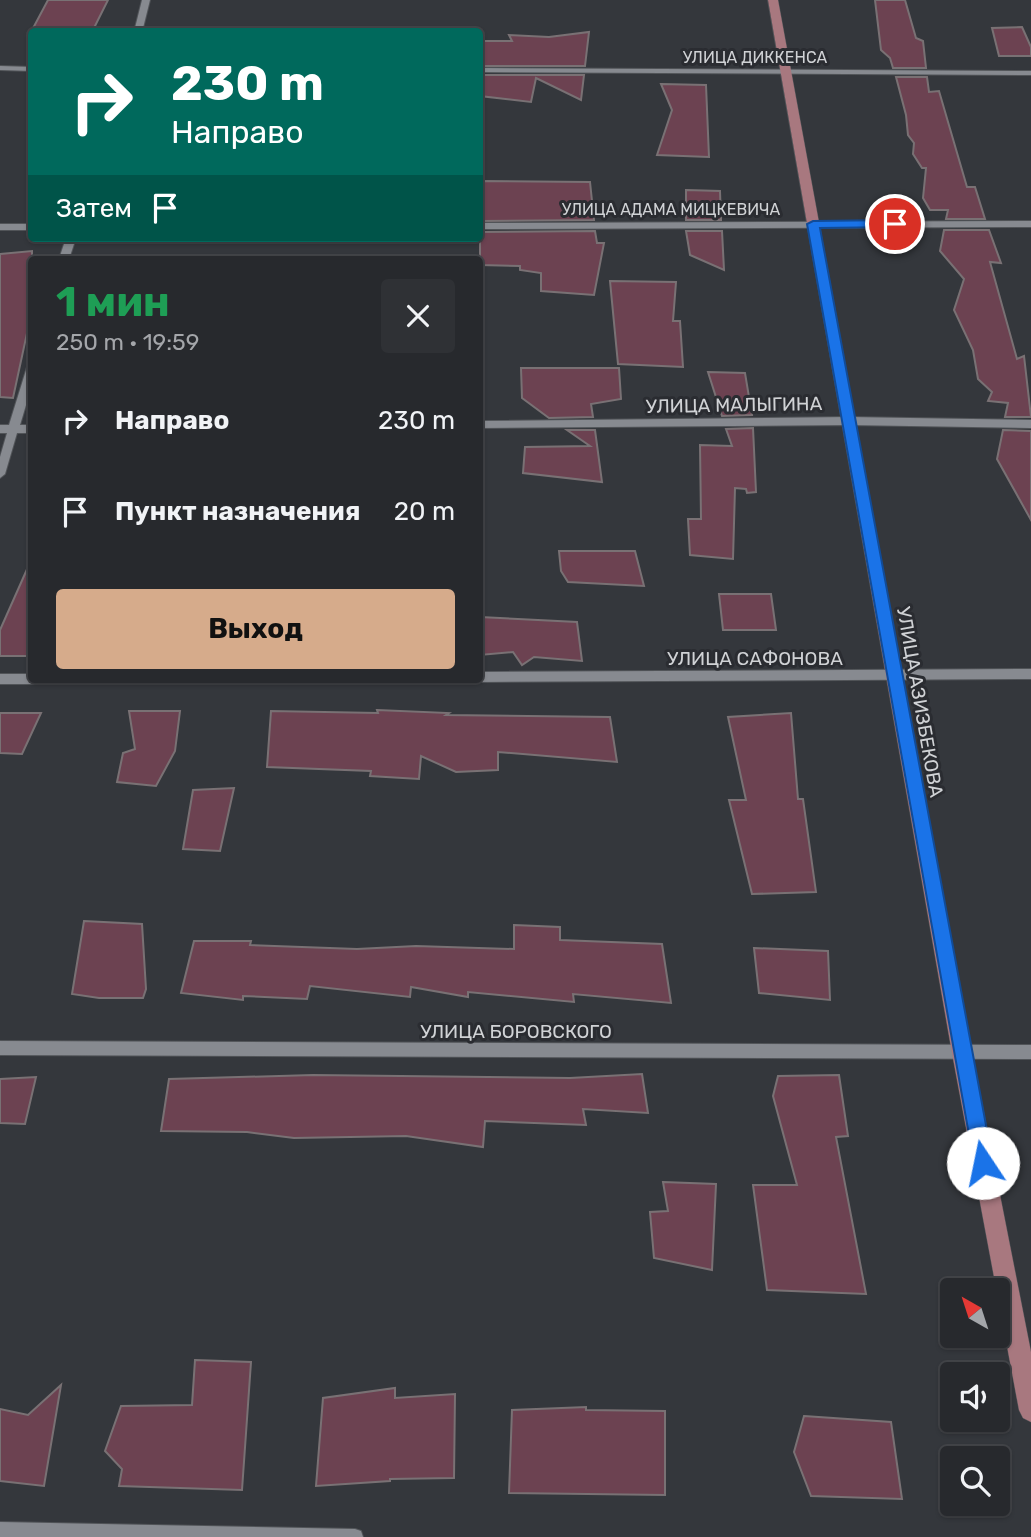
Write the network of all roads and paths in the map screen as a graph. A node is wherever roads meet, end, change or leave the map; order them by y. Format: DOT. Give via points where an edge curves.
graph roads {
  1 [pos="146,0"];
  2 [pos="773,0"];
  3 [pos="139,28"];
  4 [pos="0,68"];
  5 [pos="28,69"];
  6 [pos="483,70"];
  7 [pos="786,71"];
  8 [pos="1031,74"];
  9 [pos="813,224"];
  10 [pos="1031,224"];
  11 [pos="483,226"];
  12 [pos="0,227"];
  13 [pos="28,227"];
  14 [pos="28,379"];
  15 [pos="849,421"];
  16 [pos="1031,424"];
  17 [pos="483,425"];
  18 [pos="0,429"];
  19 [pos="12,429"];
  20 [pos="28,429"];
  21 [pos="0,474"];
  22 [pos="894,674"];
  23 [pos="1031,674"];
  24 [pos="483,677"];
  25 [pos="0,680"];
  26 [pos="28,680"];
  27 [pos="0,1048"];
  28 [pos="1031,1052"];
  29 [pos="962,1053"];
  30 [pos="1031,1410"];
  31 [pos="0,1530"];
  32 [pos="355,1537"];
  1 -- 3 [label="street"];
  2 -- 7 [label="main road, УЛИЦА АЗИЗБЕКОВА"];
  4 -- 5 [label="street"];
  6 -- 7 [label="street, УЛИЦА ДИККЕНСА"];
  7 -- 8 [label="street, УЛИЦА ДИККЕНСА"];
  7 -- 9 [label="main road, УЛИЦА АЗИЗБЕКОВА"];
  9 -- 10 [label="street, УЛИЦА АДАМА МИЦКЕВИЧА"];
  9 -- 11 [label="street, УЛИЦА АДАМА МИЦКЕВИЧА"];
  9 -- 15 [label="main road, УЛИЦА АЗИЗБЕКОВА"];
  12 -- 13 [label="street"];
  14 -- 19 [label="street"];
  15 -- 16 [label="street, УЛИЦА МАЛЫГИНА"];
  15 -- 17 [label="street, УЛИЦА МАЛЫГИНА"];
  15 -- 22 [label="main road, УЛИЦА АЗИЗБЕКОВА"];
  18 -- 19 [label="street"];
  19 -- 20 [label="street"];
  19 -- 21 [label="street"];
  22 -- 23 [label="street, УЛИЦА САФОНОВА"];
  22 -- 24 [label="street, УЛИЦА САФОНОВА"];
  22 -- 29 [label="main road, УЛИЦА АЗИЗБЕКОВА"];
  25 -- 26 [label="street"];
  27 -- 29 [label="street, УЛИЦА БОРОВСКОГО"];
  28 -- 29 [label="street, УЛИЦА БОРОВСКОГО"];
  29 -- 30 [label="main road, УЛИЦА АЗИЗБЕКОВА"];
  31 -- 32 [label="street"];
}
